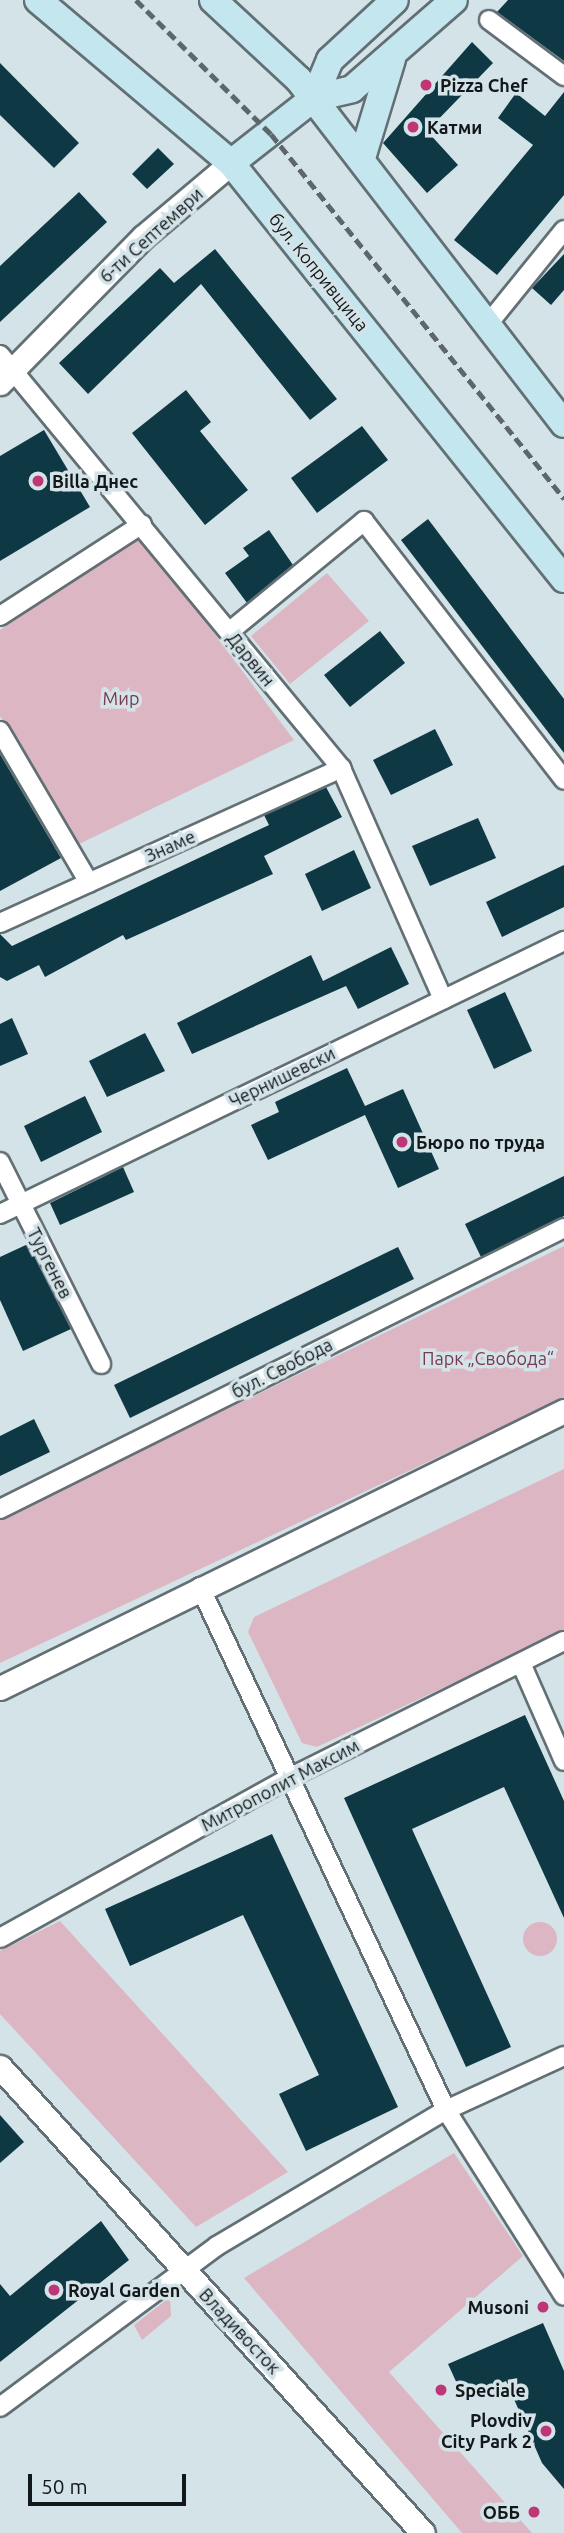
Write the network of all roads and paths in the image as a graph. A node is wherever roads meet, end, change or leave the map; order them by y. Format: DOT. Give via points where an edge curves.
graph roads {
  1 [pos="38,0"];
  2 [pos="213,0"];
  3 [pos="395,0"];
  4 [pos="454,0"];
  5 [pos="489,20"];
  6 [pos="392,59"];
  7 [pos="564,76"];
  8 [pos="314,99"];
  9 [pos="362,158"];
  10 [pos="231,163"];
  11 [pos="564,230"];
  12 [pos="488,324"];
  13 [pos="4,368"];
  14 [pos="564,424"];
  15 [pos="142,524"];
  16 [pos="564,579"];
  17 [pos="0,616"];
  18 [pos="229,632"];
  19 [pos="0,731"];
  20 [pos="341,768"];
  21 [pos="564,780"];
  22 [pos="89,883"];
  23 [pos="0,923"];
  24 [pos="564,941"];
  25 [pos="443,999"];
  26 [pos="0,1163"];
  27 [pos="20,1204"];
  28 [pos="0,1214"];
  29 [pos="564,1227"];
  30 [pos="102,1364"];
  31 [pos="564,1410"];
  32 [pos="0,1509"];
  33 [pos="200,1587"];
  34 [pos="564,1641"];
  35 [pos="521,1662"];
  36 [pos="0,1688"];
  37 [pos="564,1761"];
  38 [pos="287,1779"];
  39 [pos="0,1938"];
  40 [pos="564,2056"];
  41 [pos="0,2067"];
  42 [pos="446,2110"];
  43 [pos="183,2270"];
  44 [pos="564,2296"];
  45 [pos="1,2404"];
  46 [pos="423,2533"];
  1 -- 10 [label="main road, бул. Копривщица"];
  2 -- 8 [label="main road"];
  3 -- 8 [label="main road" via="330,60"];
  4 -- 6 [label="main road, 6-ти Септември"];
  5 -- 7 [label="street"];
  6 -- 8 [label="main road, 6-ти Септември" via="352,89"];
  6 -- 9 [label="main road"];
  8 -- 9 [label="main road"];
  8 -- 10 [label="main road, 6-ти Септември"];
  9 -- 12 [label="main road"];
  10 -- 13 [label="street, 6-ти Септември"];
  10 -- 16 [label="main road, бул. Копривщица"];
  11 -- 12 [label="street"];
  12 -- 14 [label="main road"];
  13 -- 15 [label="street, Дарвин"];
  15 -- 17 [label="street"];
  15 -- 18 [label="street, Дарвин"];
  18 -- 20 [label="street, Дарвин"];
  18 -- 21 [label="street" via="364,520"];
  19 -- 22 [label="street"];
  20 -- 22 [label="street, Знаме"];
  20 -- 25 [label="street, Дарвин"];
  22 -- 23 [label="street, Знаме"];
  24 -- 25 [label="street, Чернишевски"];
  25 -- 27 [label="street, Чернишевски"];
  26 -- 27 [label="street, Тургенев"];
  27 -- 28 [label="street, Чернишевски"];
  27 -- 30 [label="street, Тургенев"];
  29 -- 32 [label="street, бул. Свобода"];
  31 -- 33 [label="street"];
  33 -- 36 [label="street"];
  33 -- 38 [label="street"];
  34 -- 35 [label="street, Митрополит Максим"];
  35 -- 37 [label="street"];
  35 -- 38 [label="street, Митрополит Максим"];
  38 -- 39 [label="street, Митрополит Максим"];
  38 -- 42 [label="street"];
  40 -- 42 [label="street"];
  41 -- 43 [label="street, Владивосток"];
  42 -- 43 [label="street"];
  42 -- 44 [label="street"];
  43 -- 45 [label="street"];
  43 -- 46 [label="street, Владивосток"];
}
